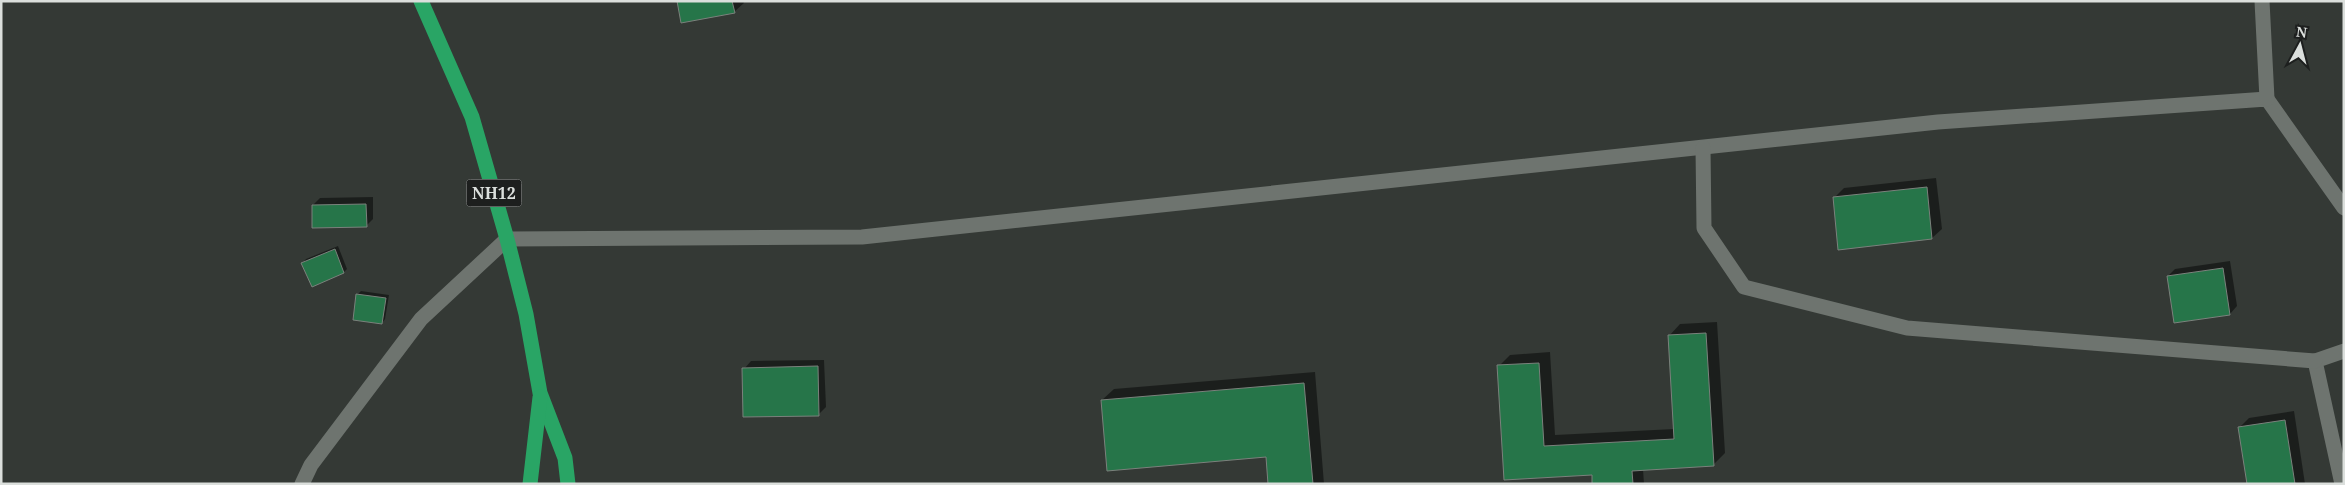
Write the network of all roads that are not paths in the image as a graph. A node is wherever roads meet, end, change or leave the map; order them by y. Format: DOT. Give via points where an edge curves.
graph roads {
  1 [pos="421,1"];
  2 [pos="2262,1"];
  3 [pos="2267,98"];
  4 [pos="1703,148"];
  5 [pos="2344,208"];
  6 [pos="507,239"];
  7 [pos="2344,351"];
  8 [pos="2315,360"];
  9 [pos="540,393"];
  10 [pos="302,484"];
  11 [pos="530,484"];
  12 [pos="568,484"];
  13 [pos="2342,484"];
  1 -- 6 [label="highway, NH12" via="472,117"];
  2 -- 3 [label="street"];
  3 -- 4 [label="street" via="1938,122"];
  3 -- 5 [label="street"];
  4 -- 6 [label="street" via="862,237"];
  4 -- 8 [label="street" via="1704,228 1744,287 1907,328"];
  6 -- 9 [label="highway, NH12" via="526,314"];
  6 -- 10 [label="street" via="421,319 311,465"];
  7 -- 8 [label="street"];
  8 -- 13 [label="street"];
  9 -- 11 [label="highway, NH12"];
  9 -- 12 [label="highway, NH12" via="565,458"];
}
